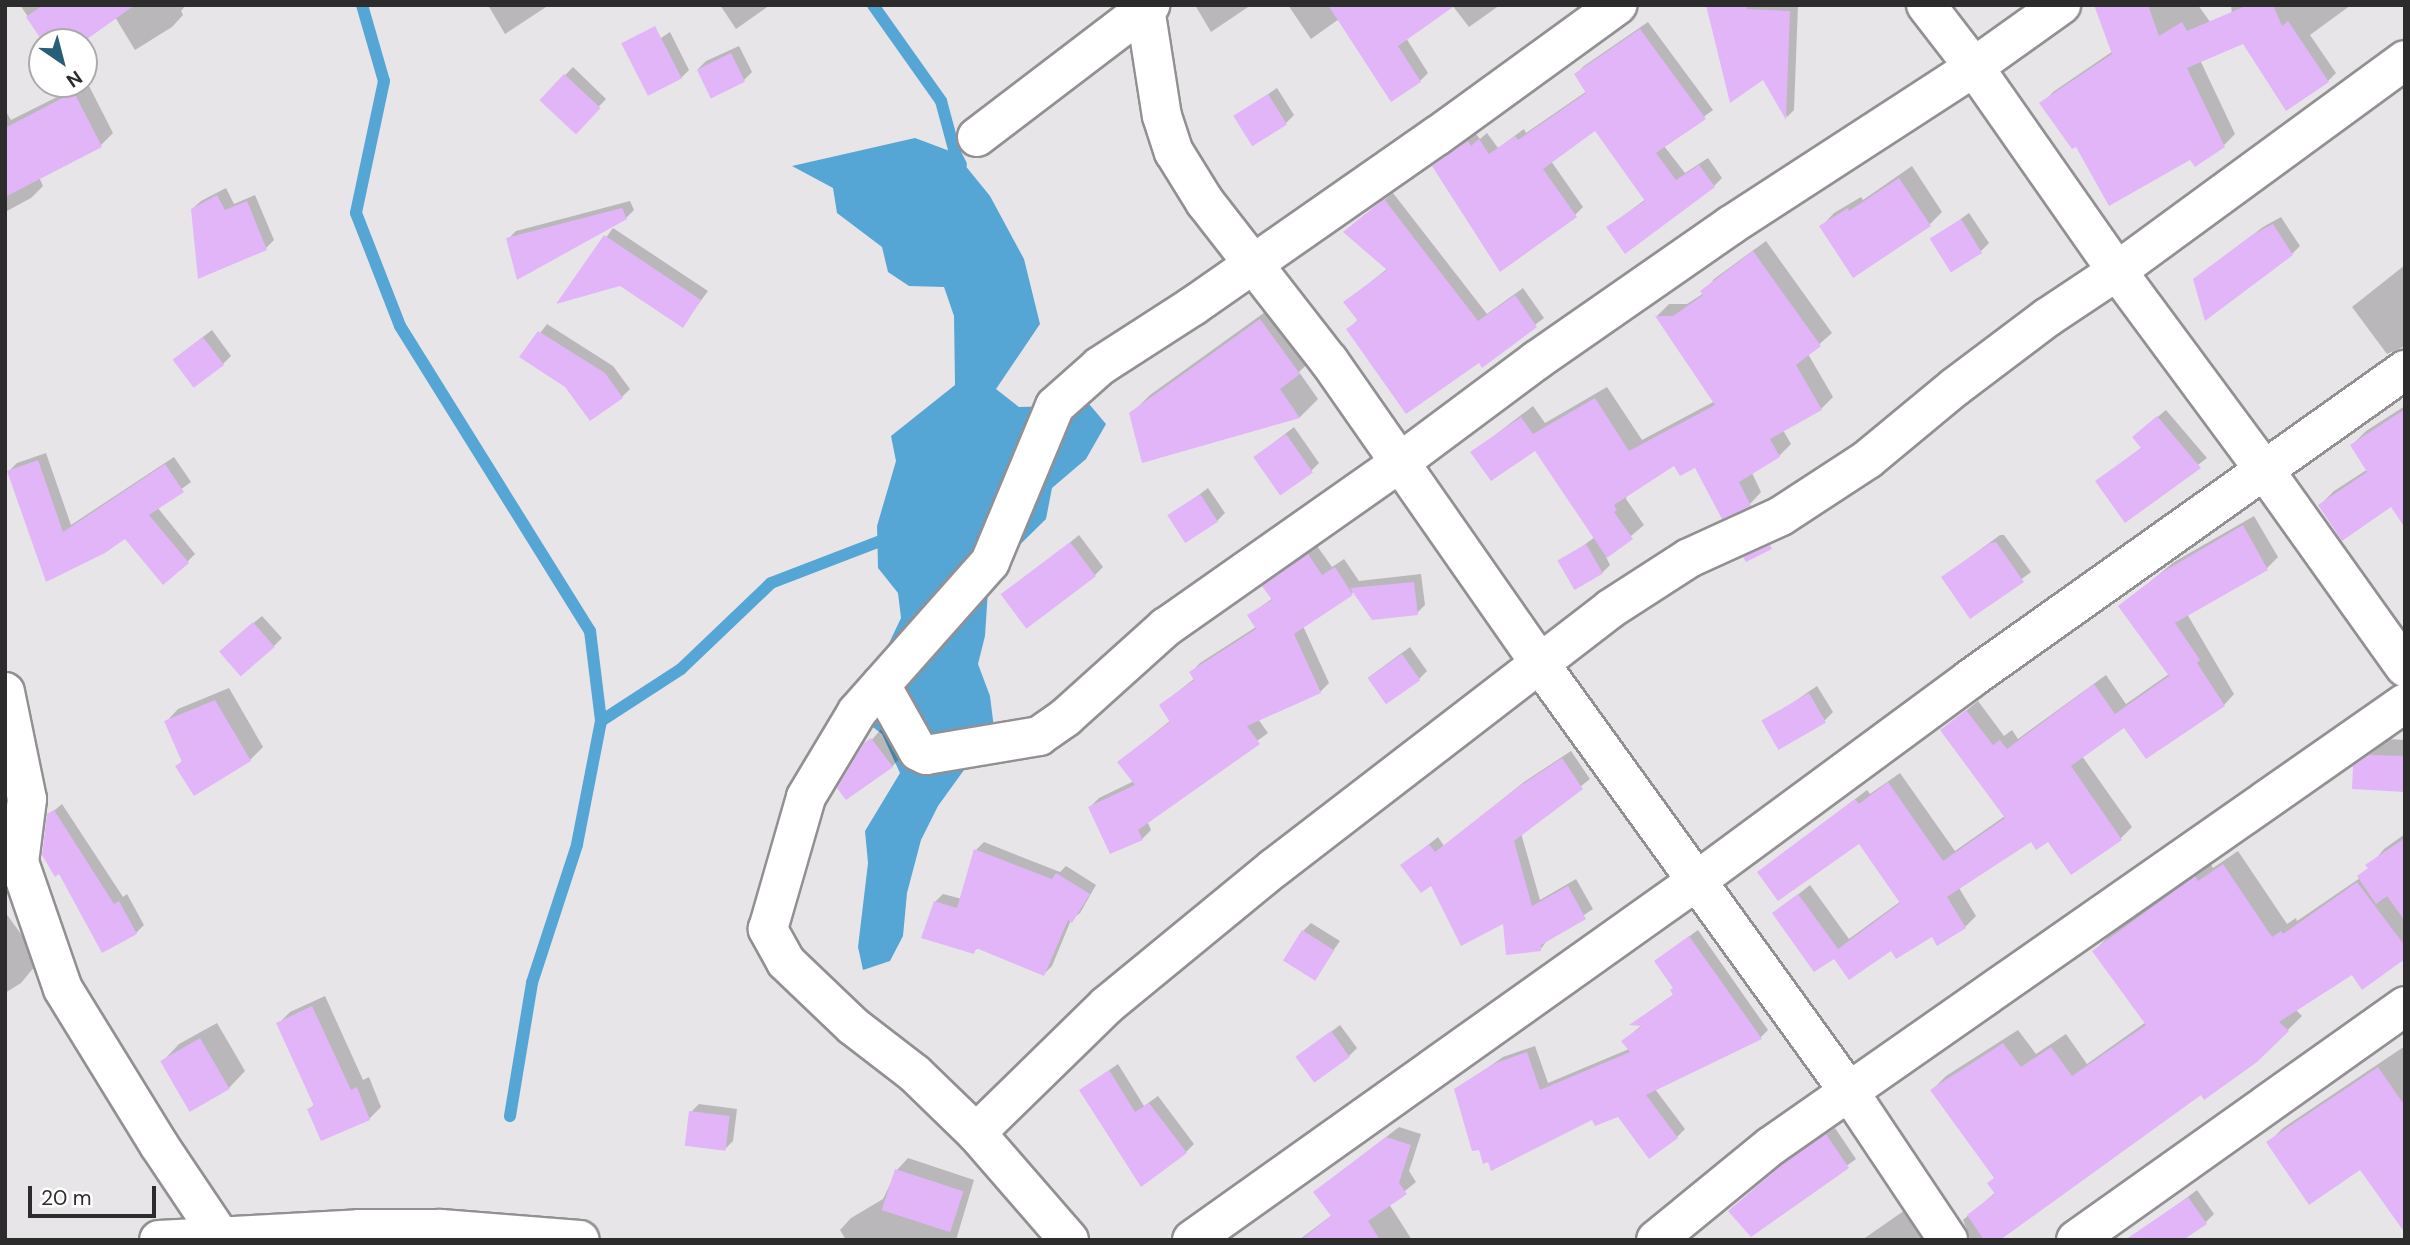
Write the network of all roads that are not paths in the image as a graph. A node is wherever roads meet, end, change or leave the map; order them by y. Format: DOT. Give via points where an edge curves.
graph roads {
  1 [pos="1617,5"];
  2 [pos="1926,5"];
  3 [pos="2061,5"];
  4 [pos="1147,7"];
  5 [pos="2405,60"];
  6 [pos="1975,67"];
  7 [pos="977,137"];
  8 [pos="1254,263"];
  9 [pos="2117,271"];
  10 [pos="2405,370"];
  11 [pos="1399,463"];
  12 [pos="2264,471"];
  13 [pos="1540,664"];
  14 [pos="2405,667"];
  15 [pos="881,685"];
  16 [pos="5,692"];
  17 [pos="2405,703"];
  18 [pos="1695,882"];
  19 [pos="2405,1006"];
  20 [pos="1850,1093"];
  21 [pos="976,1133"];
  22 [pos="220,1236"];
  23 [pos="159,1240"];
  24 [pos="580,1240"];
  25 [pos="1069,1240"];
  26 [pos="1192,1240"];
  27 [pos="1656,1240"];
  28 [pos="1948,1240"];
  29 [pos="2076,1240"];
  1 -- 8 [label="street"];
  2 -- 6 [label="street"];
  3 -- 6 [label="street"];
  4 -- 7 [label="street"];
  4 -- 8 [label="street" via="1162,116 1174,152 1205,202"];
  5 -- 9 [label="street"];
  6 -- 9 [label="street"];
  6 -- 11 [label="street" via="1731,225"];
  8 -- 11 [label="street"];
  8 -- 15 [label="street" via="1100,366 1055,406 990,562"];
  9 -- 12 [label="street"];
  9 -- 13 [label="street" via="1996,356 1868,459 1781,516 1689,558 1610,609"];
  10 -- 12 [label="street"];
  11 -- 13 [label="street"];
  11 -- 15 [label="street" via="1166,627 1039,736 926,755 918,751"];
  12 -- 14 [label="street"];
  12 -- 18 [label="street" via="1970,679"];
  13 -- 18 [label="street"];
  13 -- 21 [label="street" via="1274,868 1107,1005"];
  15 -- 21 [label="street" via="856,712 806,797 768,929 786,962"];
  16 -- 22 [label="street" via="27,799 19,862 63,989"];
  17 -- 20 [label="street"];
  18 -- 20 [label="street"];
  18 -- 26 [label="street"];
  19 -- 29 [label="street"];
  20 -- 27 [label="street" via="1771,1146"];
  20 -- 28 [label="street"];
  21 -- 25 [label="street"];
  22 -- 23 [label="street"];
  22 -- 24 [label="street" via="441,1229"];
}
